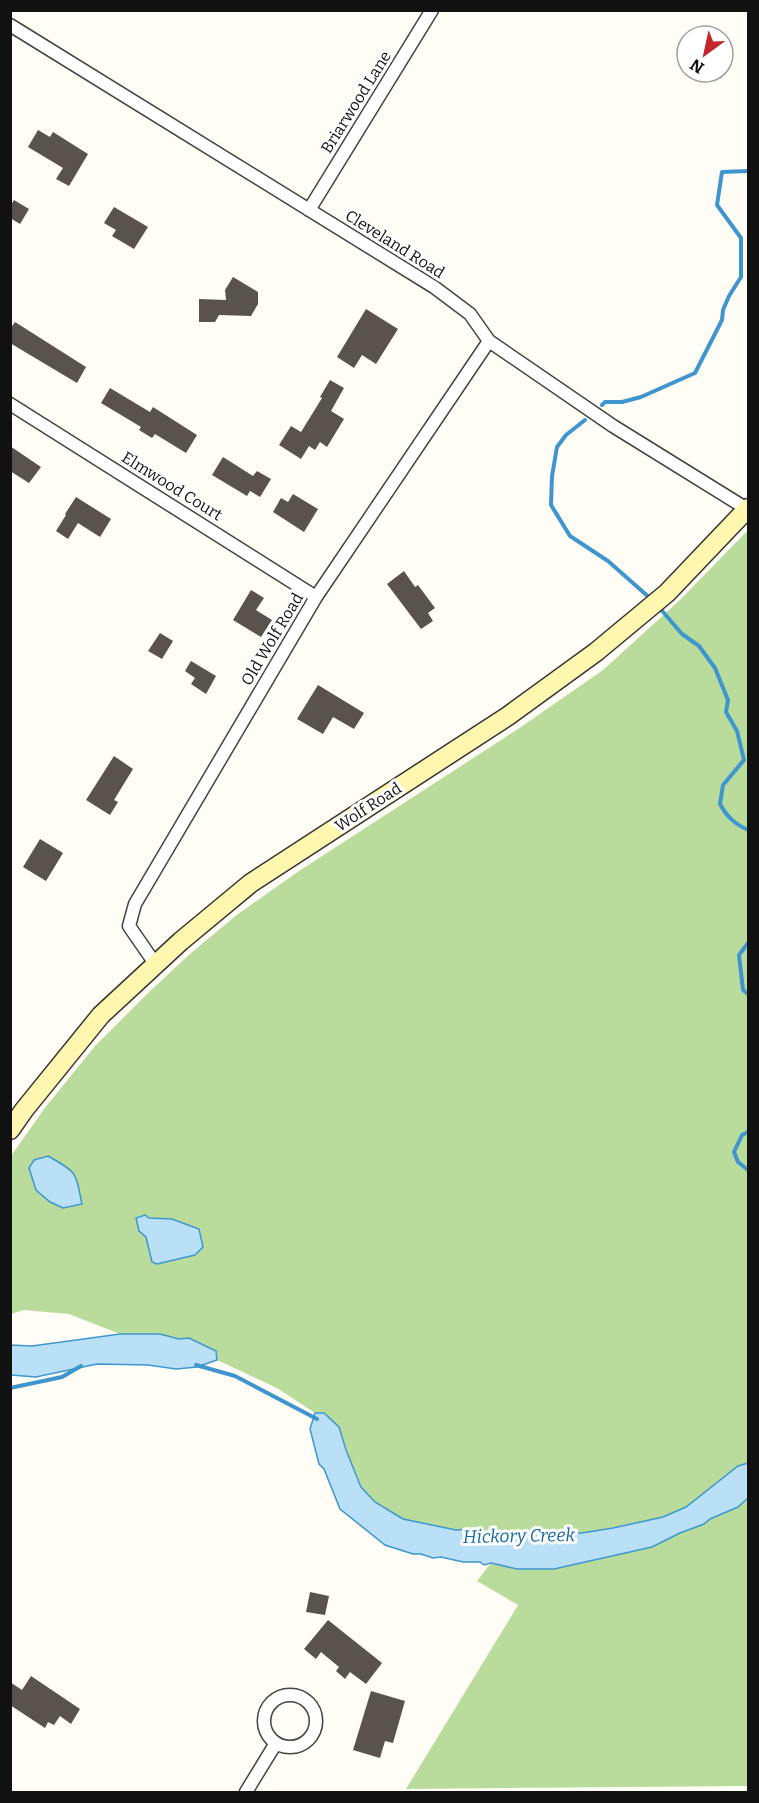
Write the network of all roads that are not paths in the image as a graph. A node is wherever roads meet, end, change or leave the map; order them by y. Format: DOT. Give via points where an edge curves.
graph roads {
  1 [pos="432,10"];
  2 [pos="10,25"];
  3 [pos="309,210"];
  4 [pos="489,341"];
  5 [pos="10,404"];
  6 [pos="748,508"];
  7 [pos="316,597"];
  8 [pos="156,965"];
  9 [pos="10,1130"];
  10 [pos="276,1743"];
  11 [pos="246,1792"];
  1 -- 3 [label="street, Briarwood Lane"];
  2 -- 3 [label="street, Cleveland Road"];
  3 -- 4 [label="street, Cleveland Road" via="434,287 470,314"];
  4 -- 6 [label="street, Cleveland Road" via="613,426"];
  4 -- 7 [label="street, Old Wolf Road"];
  5 -- 7 [label="street, Elmwood Court"];
  6 -- 8 [label="main road, Wolf Road" via="668,592 596,652 508,716 251,884"];
  7 -- 8 [label="street, Old Wolf Road" via="135,904 129,926"];
  8 -- 9 [label="main road, Wolf Road" via="101,1015"];
  10 -- 10 [label="street" via="266,1732 267,1707 273,1700 290,1694 306,1700 316,1715 314,1732 294,1747"];
  10 -- 11 [label="street"];
}
